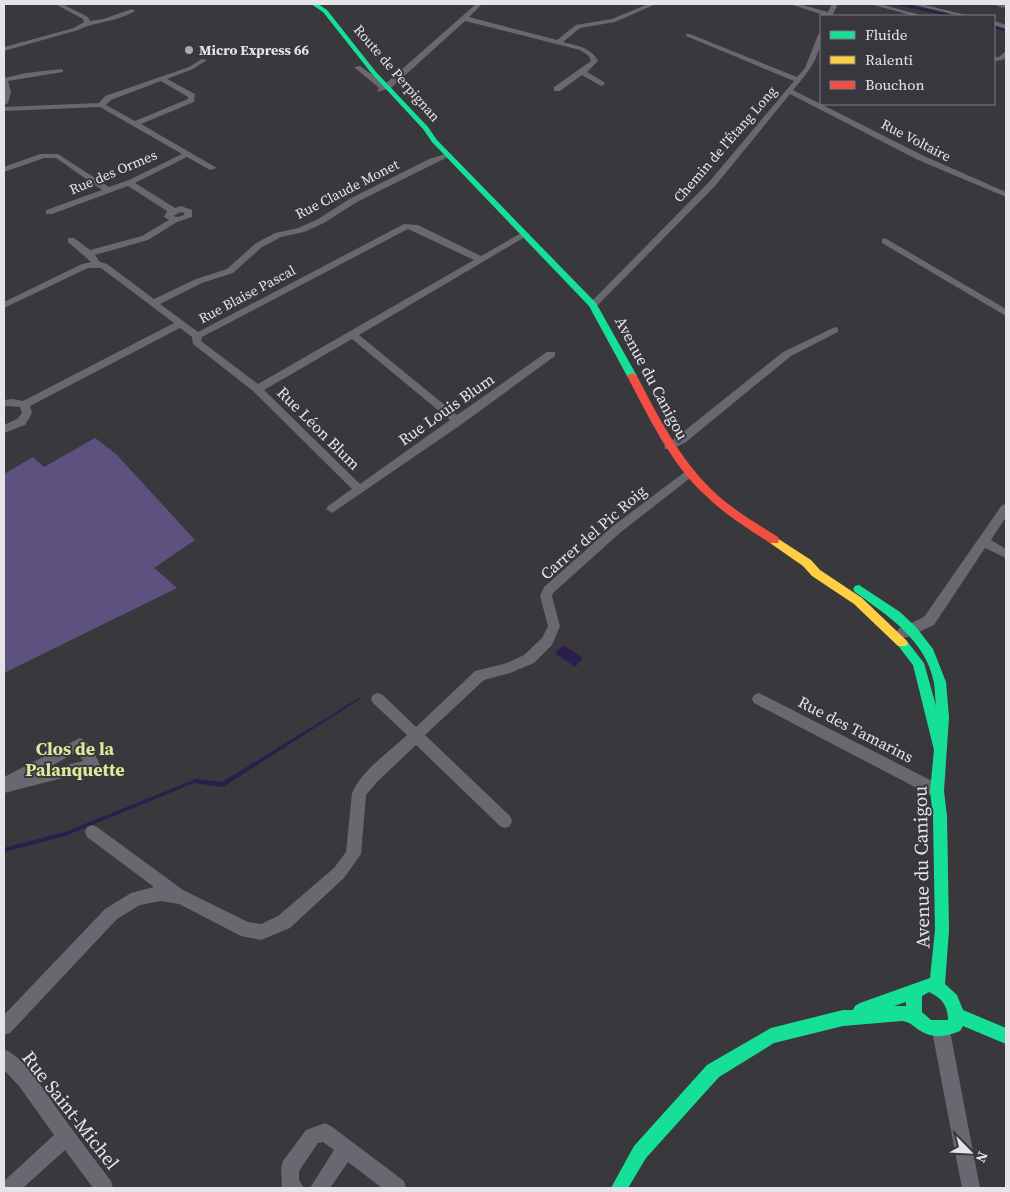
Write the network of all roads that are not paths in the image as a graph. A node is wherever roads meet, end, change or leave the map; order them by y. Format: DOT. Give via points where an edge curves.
graph roads {
  1 [pos="58,4"];
  2 [pos="314,4"];
  3 [pos="479,4"];
  4 [pos="653,4"];
  5 [pos="793,4"];
  6 [pos="808,4"];
  7 [pos="873,4"];
  8 [pos="914,4"];
  9 [pos="996,4"];
  10 [pos="1005,4"];
  11 [pos="834,6"];
  12 [pos="132,11"];
  13 [pos="826,15"];
  14 [pos="917,15"];
  15 [pos="963,15"];
  16 [pos="463,18"];
  17 [pos="87,23"];
  18 [pos="688,35"];
  19 [pos="820,38"];
  20 [pos="559,42"];
  21 [pos="4,49"];
  22 [pos="1006,53"];
  23 [pos="995,59"];
  24 [pos="204,60"];
  25 [pos="61,71"];
  26 [pos="582,72"];
  27 [pos="162,79"];
  28 [pos="4,80"];
  29 [pos="798,80"];
  30 [pos="601,84"];
  31 [pos="383,88"];
  32 [pos="557,90"];
  33 [pos="789,91"];
  34 [pos="4,103"];
  35 [pos="820,103"];
  36 [pos="101,105"];
  37 [pos="824,105"];
  38 [pos="4,109"];
  39 [pos="137,123"];
  40 [pos="187,154"];
  41 [pos="448,155"];
  42 [pos="213,168"];
  43 [pos="4,170"];
  44 [pos="129,183"];
  45 [pos="110,191"];
  46 [pos="1006,195"];
  47 [pos="48,212"];
  48 [pos="526,234"];
  49 [pos="71,240"];
  50 [pos="885,241"];
  51 [pos="90,253"];
  52 [pos="481,260"];
  53 [pos="96,264"];
  54 [pos="154,303"];
  55 [pos="4,304"];
  56 [pos="593,305"];
  57 [pos="1006,313"];
  58 [pos="180,323"];
  59 [pos="835,330"];
  60 [pos="352,334"];
  61 [pos="197,336"];
  62 [pos="551,354"];
  63 [pos="257,389"];
  64 [pos="4,403"];
  65 [pos="24,405"];
  66 [pos="458,421"];
  67 [pos="4,429"];
  68 [pos="669,446"];
  69 [pos="690,472"];
  70 [pos="359,490"];
  71 [pos="1006,508"];
  72 [pos="332,509"];
  73 [pos="983,542"];
  74 [pos="1006,554"];
  75 [pos="807,563"];
  76 [pos="912,630"];
  77 [pos="896,636"];
  78 [pos="378,699"];
  79 [pos="759,699"];
  80 [pos="415,736"];
  81 [pos="939,747"];
  82 [pos="4,786"];
  83 [pos="936,791"];
  84 [pos="505,821"];
  85 [pos="92,832"];
  86 [pos="181,897"];
  87 [pos="937,987"];
  88 [pos="916,991"];
  89 [pos="916,1016"];
  90 [pos="958,1016"];
  91 [pos="843,1018"];
  92 [pos="4,1026"];
  93 [pos="941,1031"];
  94 [pos="1006,1036"];
  95 [pos="4,1058"];
  96 [pos="67,1135"];
  97 [pos="346,1150"];
  98 [pos="10,1188"];
  99 [pos="104,1188"];
  100 [pos="296,1188"];
  101 [pos="319,1188"];
  102 [pos="396,1188"];
  103 [pos="619,1188"];
  104 [pos="971,1188"];
  1 -- 17 [label="street" via="86,18"];
  2 -- 31 [label="main road, Route de Perpignan" via="325,11"];
  2 -- 31 [label="main road, Route de Perpignan" via="316,12 358,67"];
  3 -- 16 [label="street"];
  4 -- 20 [label="street" via="613,21 578,26"];
  5 -- 13 [label="street"];
  6 -- 11 [label="street"];
  7 -- 14 [label="street"];
  8 -- 15 [label="street"];
  9 -- 10 [label="street"];
  12 -- 17 [label="street"];
  16 -- 20 [label="street"];
  16 -- 31 [label="street"];
  17 -- 21 [label="street"];
  18 -- 29 [label="street"];
  19 -- 29 [label="street, Chemin de l'Étang Long" via="808,68"];
  20 -- 26 [label="street" via="592,55 595,61"];
  22 -- 23 [label="street"];
  24 -- 27 [label="street"];
  25 -- 28 [label="street"];
  26 -- 30 [label="street"];
  26 -- 32 [label="street"];
  27 -- 36 [label="street" via="108,98"];
  27 -- 39 [label="street" via="192,96 191,100"];
  28 -- 34 [label="street" via="9,93"];
  29 -- 33 [label="street, Chemin de l'Étang Long"];
  31 -- 41 [label="main road, Route de Perpignan" via="426,128"];
  33 -- 35 [label="street, Rue Voltaire"];
  33 -- 56 [label="street, Chemin de l'Étang Long" via="712,184"];
  36 -- 38 [label="street"];
  36 -- 39 [label="street"];
  37 -- 46 [label="street, Rue Voltaire" via="921,158"];
  39 -- 40 [label="street"];
  40 -- 42 [label="street"];
  40 -- 44 [label="street, Rue des Ormes"];
  41 -- 48 [label="main road, Route de Perpignan"];
  41 -- 54 [label="street, Rue Claude Monet" via="354,200 321,221 259,244 230,271 199,281"];
  43 -- 45 [label="street" via="43,156 58,156"];
  44 -- 45 [label="street, Rue des Ormes"];
  44 -- 51 [label="street" via="174,215 156,234 137,243"];
  45 -- 47 [label="street, Rue des Ormes"];
  48 -- 52 [label="street"];
  48 -- 56 [label="main road, Avenue du Canigou"];
  49 -- 51 [label="street"];
  50 -- 57 [label="street"];
  51 -- 53 [label="street"];
  52 -- 60 [label="street"];
  52 -- 61 [label="street, Rue Blaise Pascal" via="407,226"];
  53 -- 54 [label="street" via="104,266"];
  53 -- 55 [label="street" via="85,266"];
  54 -- 58 [label="street"];
  56 -- 68 [label="main road, Avenue du Canigou"];
  58 -- 61 [label="street"];
  58 -- 65 [label="street"];
  59 -- 68 [label="street" via="787,354 682,440"];
  60 -- 63 [label="street"];
  60 -- 66 [label="street"];
  61 -- 63 [label="street, Rue Blaise Pascal" via="196,342"];
  62 -- 66 [label="street, Rue Louis Blum"];
  63 -- 70 [label="street, Rue Léon Blum"];
  64 -- 65 [label="street"];
  65 -- 67 [label="street" via="25,418"];
  66 -- 70 [label="street, Rue Louis Blum"];
  68 -- 69 [label="main road, Avenue du Canigou"];
  69 -- 75 [label="main road, Avenue du Canigou" via="722,505"];
  69 -- 80 [label="street, Carrer del Pic Roig" via="617,529 548,590 546,596 554,626 547,641 529,660 480,675"];
  70 -- 72 [label="street, Rue Louis Blum"];
  71 -- 73 [label="street"];
  73 -- 74 [label="street"];
  73 -- 76 [label="street" via="928,620"];
  75 -- 76 [label="main road, Avenue du Canigou" via="865,593"];
  75 -- 77 [label="main road, Avenue du Canigou" via="816,573 858,601"];
  76 -- 77 [label="street"];
  76 -- 81 [label="main road, Avenue du Canigou" via="929,652 940,682 943,717"];
  77 -- 81 [label="main road, Avenue du Canigou" via="918,662"];
  78 -- 80 [label="street"];
  79 -- 83 [label="street, Rue des Tamarins"];
  80 -- 84 [label="street"];
  80 -- 86 [label="street" via="359,793 353,854 339,873 284,922 261,932 247,930"];
  81 -- 83 [label="main road, Avenue du Canigou"];
  82 -- 82 [label="street" via="80,744 93,764"];
  83 -- 87 [label="main road, Avenue du Canigou" via="940,816 942,930"];
  85 -- 86 [label="street"];
  86 -- 92 [label="street" via="161,893 137,898 110,914"];
  87 -- 88 [label="main road" via="929,985"];
  87 -- 90 [label="main road" via="948,993 956,1004"];
  88 -- 89 [label="main road" via="912,998"];
  88 -- 91 [label="main road"];
  89 -- 91 [label="main road" via="902,1013"];
  89 -- 93 [label="main road" via="923,1025"];
  90 -- 93 [label="main road" via="954,1026"];
  90 -- 94 [label="main road"];
  91 -- 103 [label="main road" via="771,1036 713,1071 640,1152"];
  93 -- 104 [label="street"];
  95 -- 96 [label="street, Rue Saint-Michel"];
  96 -- 98 [label="street"];
  96 -- 99 [label="street, Rue Saint-Michel"];
  97 -- 100 [label="street" via="325,1132 312,1136 290,1168 290,1184"];
  97 -- 101 [label="street"];
  97 -- 102 [label="street"];
}
